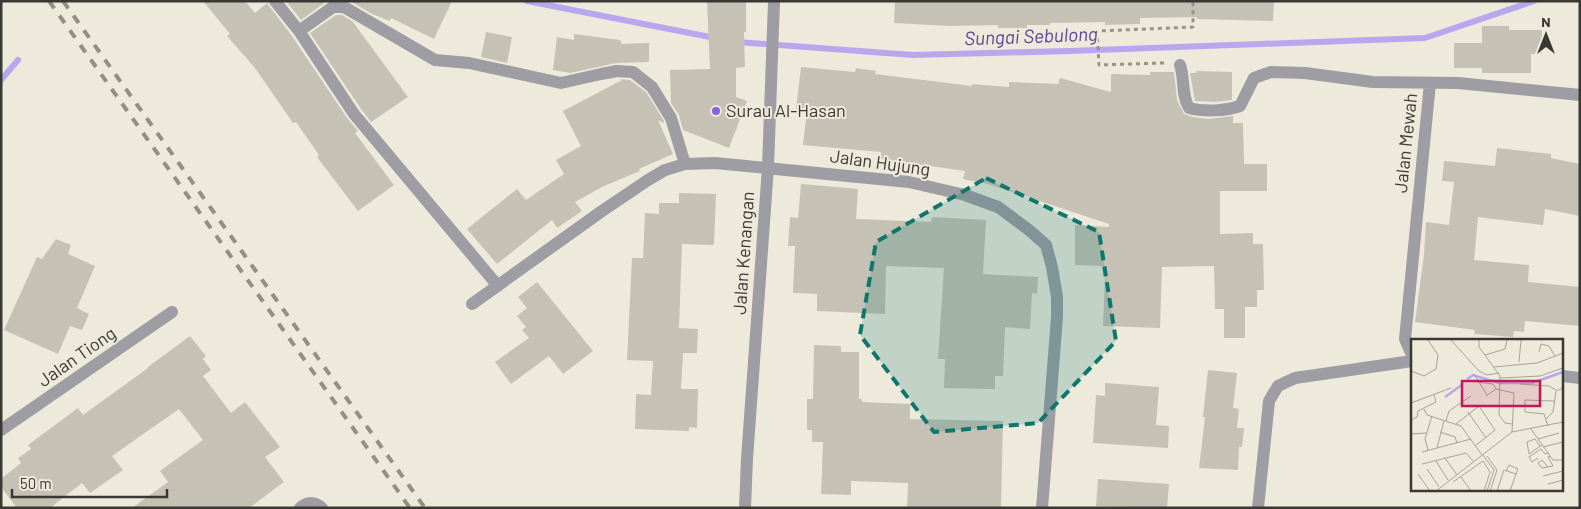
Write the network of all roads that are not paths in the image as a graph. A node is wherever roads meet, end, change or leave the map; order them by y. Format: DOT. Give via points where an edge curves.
graph roads {
  1 [pos="276,1"];
  2 [pos="774,1"];
  3 [pos="299,31"];
  4 [pos="1180,65"];
  5 [pos="1430,83"];
  6 [pos="1580,95"];
  7 [pos="685,164"];
  8 [pos="768,167"];
  9 [pos="498,286"];
  10 [pos="472,304"];
  11 [pos="172,312"];
  12 [pos="1411,353"];
  13 [pos="1411,361"];
  14 [pos="1564,376"];
  15 [pos="1580,378"];
  16 [pos="1,430"];
  17 [pos="303,506"];
  18 [pos="322,508"];
  19 [pos="746,508"];
  20 [pos="1042,508"];
  21 [pos="1258,508"];
  1 -- 3 [label="street"];
  2 -- 8 [label="street, Jalan Kenangan"];
  3 -- 7 [label="street" via="339,6 435,60 469,63 561,83 617,71 633,72 652,87 671,118"];
  3 -- 9 [label="street" via="354,114"];
  4 -- 5 [label="street" via="1184,99 1189,108 1196,110 1240,106 1254,78 1270,72 1374,82"];
  5 -- 6 [label="street, Jalan Mewah"];
  5 -- 12 [label="street, Jalan Mewah" via="1405,339"];
  7 -- 8 [label="street, Jalan Hujung"];
  7 -- 9 [label="street, Jalan Hujung" via="648,180"];
  8 -- 19 [label="street, Jalan Kenangan"];
  8 -- 20 [label="street, Jalan Hujung" via="909,182 965,195 998,207 1046,245 1057,297"];
  9 -- 10 [label="street, Jalan Hujung"];
  11 -- 16 [label="street, Jalan Tiong"];
  13 -- 21 [label="street" via="1295,378 1278,386 1269,401"];
  14 -- 15 [label="street"];
  17 -- 18 [label="street" via="312,503"];
}
